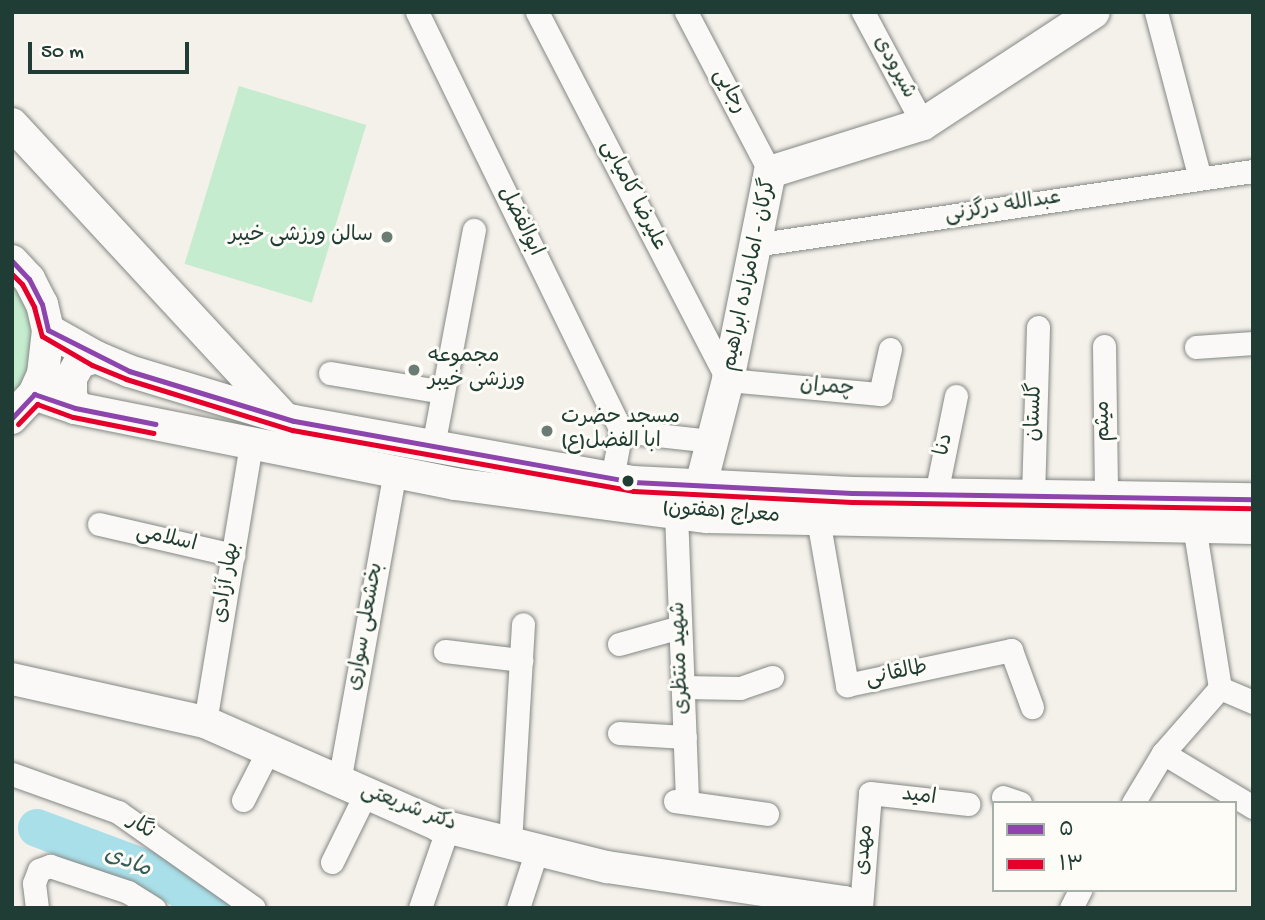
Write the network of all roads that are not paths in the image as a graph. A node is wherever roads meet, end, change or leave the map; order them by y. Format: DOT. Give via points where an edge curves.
graph roads {
  1 [pos="417,12"];
  2 [pos="537,12"];
  3 [pos="686,12"];
  4 [pos="863,12"];
  5 [pos="1156,12"];
  6 [pos="1076,18"];
  7 [pos="12,124"];
  8 [pos="923,124"];
  9 [pos="1253,171"];
  10 [pos="770,172"];
  11 [pos="1200,178"];
  12 [pos="474,230"];
  13 [pos="754,245"];
  14 [pos="12,261"];
  15 [pos="1038,327"];
  16 [pos="48,330"];
  17 [pos="1253,343"];
  18 [pos="1104,346"];
  19 [pos="1196,346"];
  20 [pos="890,348"];
  21 [pos="96,357"];
  22 [pos="330,373"];
  23 [pos="727,380"];
  24 [pos="432,390"];
  25 [pos="34,394"];
  26 [pos="956,396"];
  27 [pos="75,408"];
  28 [pos="12,418"];
  29 [pos="284,418"];
  30 [pos="621,431"];
  31 [pos="712,441"];
  32 [pos="251,443"];
  33 [pos="433,446"];
  34 [pos="395,472"];
  35 [pos="612,478"];
  36 [pos="701,485"];
  37 [pos="936,494"];
  38 [pos="1033,496"];
  39 [pos="1253,499"];
  40 [pos="1106,511"];
  41 [pos="676,513"];
  42 [pos="818,519"];
  43 [pos="99,524"];
  44 [pos="1194,526"];
  45 [pos="1253,528"];
  46 [pos="233,555"];
  47 [pos="523,624"];
  48 [pos="680,627"];
  49 [pos="619,644"];
  50 [pos="445,651"];
  51 [pos="521,660"];
  52 [pos="772,677"];
  53 [pos="12,679"];
  54 [pos="683,687"];
  55 [pos="1220,688"];
  56 [pos="1253,702"];
  57 [pos="1032,707"];
  58 [pos="205,722"];
  59 [pos="619,733"];
  60 [pos="685,737"];
  61 [pos="268,751"];
  62 [pos="1163,753"];
  63 [pos="12,774"];
  64 [pos="352,788"];
  65 [pos="870,793"];
  66 [pos="243,800"];
  67 [pos="1134,801"];
  68 [pos="968,804"];
  69 [pos="1253,807"];
  70 [pos="767,814"];
  71 [pos="448,827"];
  72 [pos="524,846"];
  73 [pos="332,862"];
  74 [pos="1079,892"];
  75 [pos="37,908"];
  76 [pos="154,908"];
  77 [pos="254,908"];
  78 [pos="420,908"];
  79 [pos="518,908"];
  80 [pos="858,908"];
  81 [pos="1071,908"];
  1 -- 30 [label="street, ابوالفضل"];
  2 -- 23 [label="street, علیرضا کامیابی"];
  3 -- 10 [label="street, رجایی"];
  4 -- 8 [label="street, شیرودی"];
  5 -- 11 [label="street"];
  6 -- 8 [label="main road, گرکان - امامزاده ابراهیم"];
  7 -- 29 [label="main road"];
  8 -- 10 [label="main road, گرکان - امامزاده ابراهیم"];
  9 -- 11 [label="street, عبدالله درگزنی"];
  10 -- 13 [label="main road, گرکان - امامزاده ابراهیم"];
  11 -- 13 [label="street, عبدالله درگزنی"];
  12 -- 33 [label="street"];
  13 -- 23 [label="main road, گرکان - امامزاده ابراهیم"];
  14 -- 16 [label="main road" via="42,303"];
  15 -- 38 [label="street, گلستان"];
  16 -- 21 [label="main road, معراج (هفتون)"];
  16 -- 25 [label="main road" via="48,353"];
  17 -- 19 [label="street"];
  18 -- 40 [label="street, میثم"];
  20 -- 23 [label="street, چمران" via="880,394"];
  21 -- 27 [label="main road" via="80,362 71,378"];
  21 -- 29 [label="main road, معراج (هفتون)"];
  22 -- 24 [label="street"];
  23 -- 31 [label="main road, گرکان - امامزاده ابراهیم"];
  25 -- 27 [label="main road, معراج (هفتون)"];
  25 -- 28 [label="main road"];
  26 -- 37 [label="street, دنا"];
  27 -- 32 [label="main road, معراج (هفتون)"];
  29 -- 33 [label="main road, معراج (هفتون)"];
  30 -- 31 [label="street"];
  30 -- 35 [label="street"];
  31 -- 36 [label="main road, گرکان - امامزاده ابراهیم"];
  32 -- 34 [label="main road, معراج (هفتون)"];
  32 -- 46 [label="street, بهار آزادی"];
  33 -- 35 [label="main road, معراج (هفتون)"];
  34 -- 41 [label="main road, معراج (هفتون)"];
  34 -- 64 [label="street, بخشعلی سواری"];
  35 -- 36 [label="main road, معراج (هفتون)"];
  36 -- 37 [label="main road, معراج (هفتون)"];
  37 -- 38 [label="main road, معراج (هفتون)"];
  38 -- 40 [label="main road, معراج (هفتون)"];
  39 -- 40 [label="main road, معراج (هفتون)"];
  40 -- 42 [label="main road, معراج (هفتون)"];
  40 -- 44 [label="main road, معراج (هفتون)"];
  41 -- 42 [label="main road, معراج (هفتون)"];
  41 -- 48 [label="street, شهید منتظری"];
  42 -- 57 [label="street, طالقانی" via="847,685 1011,650"];
  43 -- 46 [label="street, اسلامی"];
  44 -- 45 [label="main road, معراج (هفتون)"];
  44 -- 55 [label="street"];
  46 -- 58 [label="street, بهار آزادی"];
  47 -- 51 [label="street"];
  48 -- 49 [label="street"];
  48 -- 54 [label="street, شهید منتظری"];
  50 -- 51 [label="street"];
  51 -- 72 [label="street"];
  52 -- 54 [label="street" via="740,688"];
  53 -- 58 [label="main road, دکتر شریعتی"];
  54 -- 60 [label="street, شهید منتظری"];
  55 -- 56 [label="street"];
  55 -- 62 [label="street"];
  58 -- 61 [label="main road, دکتر شریعتی"];
  59 -- 60 [label="street"];
  60 -- 70 [label="street, شهید منتظری" via="681,802"];
  61 -- 64 [label="main road, دکتر شریعتی"];
  61 -- 66 [label="street"];
  62 -- 67 [label="street"];
  62 -- 69 [label="street"];
  63 -- 77 [label="street, نگار" via="118,813"];
  64 -- 71 [label="main road, دکتر شریعتی"];
  64 -- 73 [label="street, بخشعلی سواری"];
  65 -- 68 [label="street, امید"];
  65 -- 80 [label="street, مهدی"];
  71 -- 72 [label="main road, دکتر شریعتی"];
  71 -- 78 [label="street"];
  72 -- 79 [label="street"];
  72 -- 80 [label="main road, دکتر شریعتی" via="607,867 844,902"];
  74 -- 81 [label="street"];
  75 -- 76 [label="street" via="34,883 40,870 50,866 128,892"];
}
